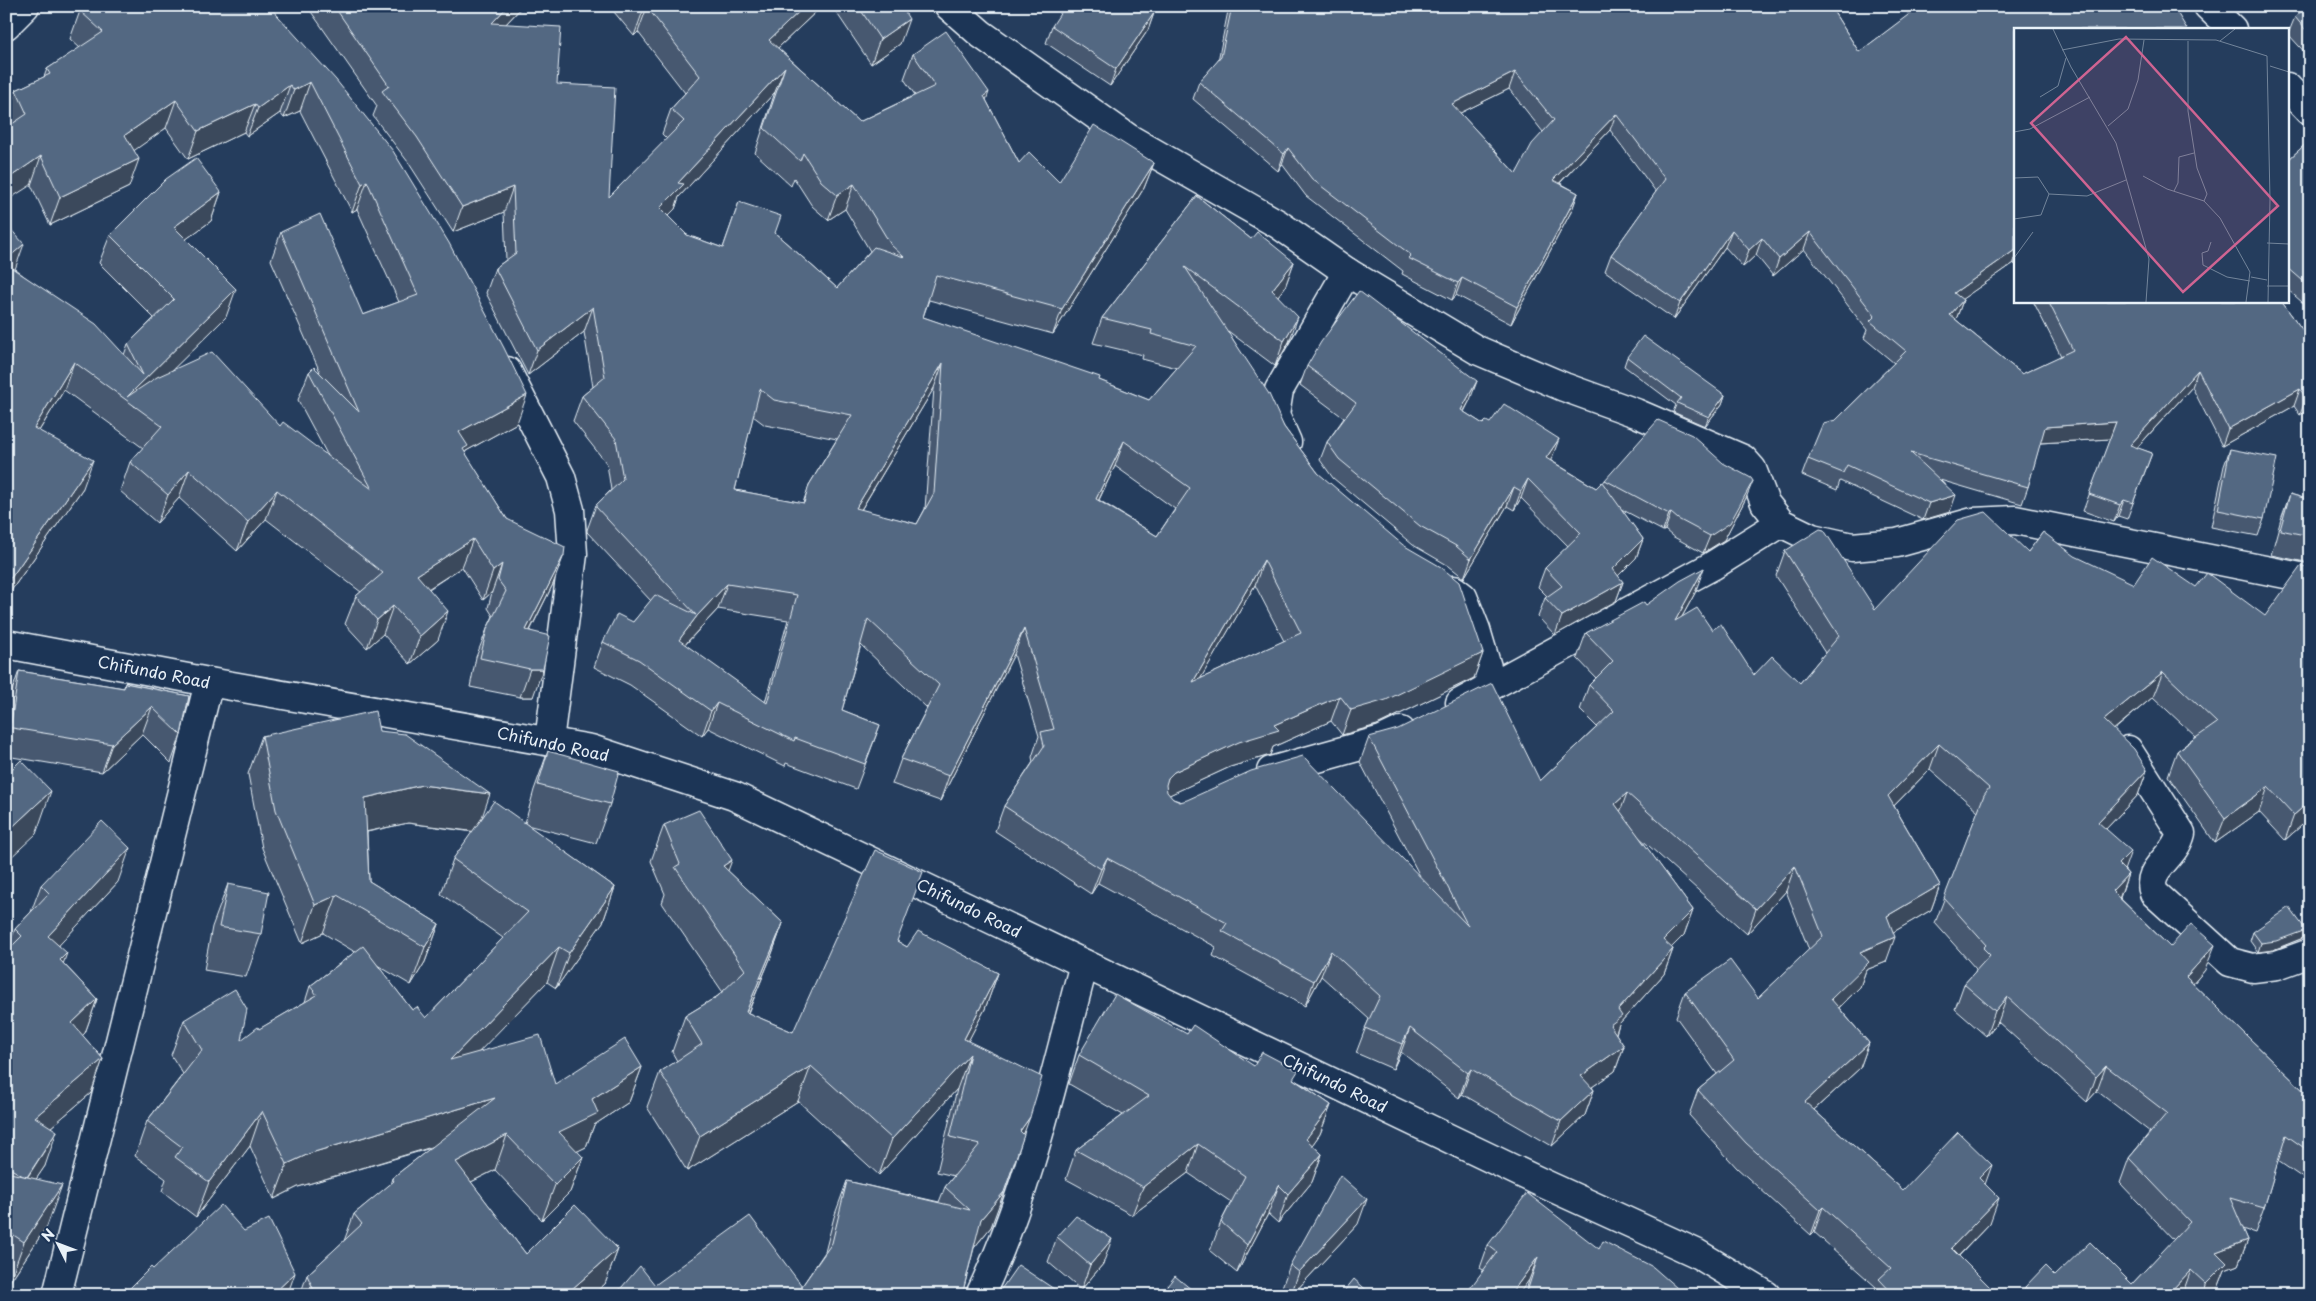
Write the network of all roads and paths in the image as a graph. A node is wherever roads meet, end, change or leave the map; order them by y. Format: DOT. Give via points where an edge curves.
graph roads {
  1 [pos="25,6"];
  2 [pos="949,6"];
  3 [pos="2208,6"];
  4 [pos="6,25"];
  5 [pos="2231,28"];
  6 [pos="2288,88"];
  7 [pos="2310,110"];
  8 [pos="1347,272"];
  9 [pos="496,348"];
  10 [pos="1299,458"];
  11 [pos="1781,523"];
  12 [pos="1434,575"];
  13 [pos="2310,579"];
  14 [pos="6,644"];
  15 [pos="209,682"];
  16 [pos="1492,684"];
  17 [pos="549,741"];
  18 [pos="2128,750"];
  19 [pos="1244,779"];
  20 [pos="2310,952"];
  21 [pos="1084,964"];
  22 [pos="57,1295"];
  23 [pos="980,1295"];
  24 [pos="1766,1295"];
  1 -- 4 [label="street"];
  2 -- 8 [label="street" via="981,34 1128,138 1278,224"];
  3 -- 5 [label="street"];
  6 -- 7 [label="street"];
  8 -- 10 [label="street" via="1279,390 1275,415"];
  8 -- 11 [label="street" via="1477,350 1743,459 1752,469 1765,504"];
  9 -- 17 [label="street" via="561,477 570,510 573,554"];
  11 -- 13 [label="street" via="1812,538 1852,547 1897,543 1973,522 2015,520"];
  11 -- 16 [label="street" via="1712,566 1516,674"];
  12 -- 16 [label="street" via="1463,597"];
  14 -- 15 [label="street, Chifundo Road"];
  15 -- 17 [label="street, Chifundo Road"];
  15 -- 22 [label="street"];
  16 -- 19 [label="street" via="1382,740"];
  17 -- 21 [label="street, Chifundo Road" via="591,749 734,796"];
  18 -- 20 [label="street" via="2181,833 2178,844 2154,873 2150,884 2154,893 2230,962 2253,968 2277,965"];
  21 -- 23 [label="street" via="1024,1183"];
  21 -- 24 [label="street, Chifundo Road" via="1696,1253"];
}
